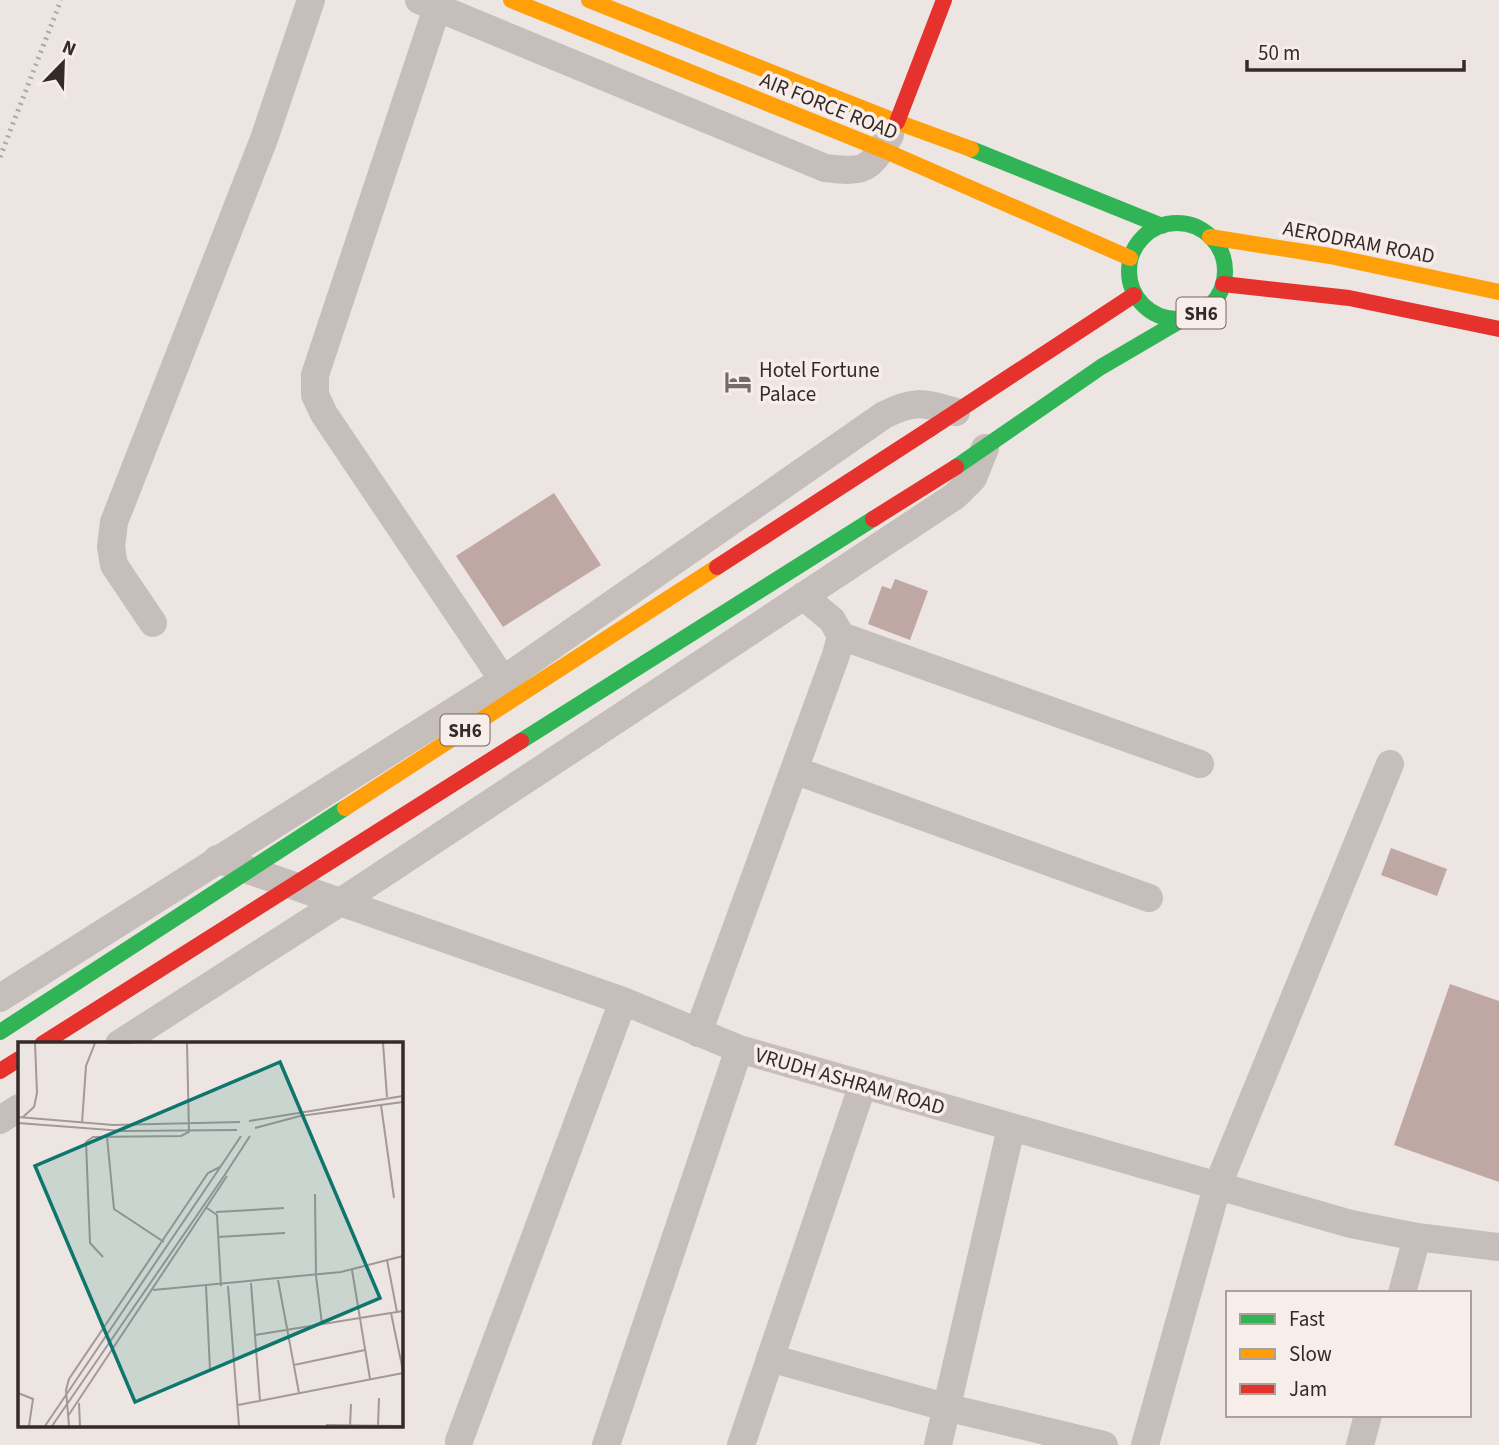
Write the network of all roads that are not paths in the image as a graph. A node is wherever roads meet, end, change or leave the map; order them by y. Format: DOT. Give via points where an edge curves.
graph roads {
  1 [pos="311,0"];
  2 [pos="510,0"];
  3 [pos="589,0"];
  4 [pos="944,0"];
  5 [pos="428,4"];
  6 [pos="897,122"];
  7 [pos="881,149"];
  8 [pos="1162,226"];
  9 [pos="1210,237"];
  10 [pos="1130,258"];
  11 [pos="1223,284"];
  12 [pos="1499,292"];
  13 [pos="1134,295"];
  14 [pos="1183,319"];
  15 [pos="1499,328"];
  16 [pos="956,412"];
  17 [pos="985,446"];
  18 [pos="803,596"];
  19 [pos="153,623"];
  20 [pos="841,636"];
  21 [pos="503,680"];
  22 [pos="1200,764"];
  23 [pos="1390,764"];
  24 [pos="794,770"];
  25 [pos="218,859"];
  26 [pos="1149,898"];
  27 [pos="342,901"];
  28 [pos="0,998"];
  29 [pos="623,1001"];
  30 [pos="0,1032"];
  31 [pos="698,1033"];
  32 [pos="45,1042"];
  33 [pos="122,1042"];
  34 [pos="739,1049"];
  35 [pos="18,1060"];
  36 [pos="0,1071"];
  37 [pos="863,1084"];
  38 [pos="18,1109"];
  39 [pos="0,1120"];
  40 [pos="1011,1128"];
  41 [pos="1217,1187"];
  42 [pos="1417,1237"];
  43 [pos="1499,1247"];
  44 [pos="1403,1291"];
  45 [pos="770,1358"];
  46 [pos="946,1407"];
  47 [pos="1367,1417"];
  48 [pos="459,1441"];
  49 [pos="606,1445"];
  50 [pos="741,1445"];
  51 [pos="938,1445"];
  52 [pos="1104,1445"];
  53 [pos="1145,1445"];
  54 [pos="1360,1445"];
  1 -- 19 [label="street" via="264,139 114,522 114,565"];
  2 -- 7 [label="main road, AIR FORCE ROAD"];
  3 -- 6 [label="main road, AIR FORCE ROAD"];
  4 -- 6 [label="main road"];
  5 -- 7 [label="street" via="825,168 852,171 873,163"];
  5 -- 21 [label="street" via="315,375 315,395"];
  6 -- 7 [label="street"];
  6 -- 8 [label="main road, AIR FORCE ROAD"];
  7 -- 10 [label="main road, AIR FORCE ROAD"];
  8 -- 9 [label="main road" via="1190,225"];
  8 -- 10 [label="main road" via="1139,241"];
  9 -- 11 [label="main road, SH6" via="1225,265"];
  9 -- 12 [label="main road, AERODRAM ROAD" via="1330,256"];
  10 -- 13 [label="main road" via="1128,277"];
  11 -- 14 [label="main road, SH6" via="1215,301 1201,313"];
  11 -- 15 [label="main road, SH6" via="1349,299"];
  13 -- 14 [label="main road, SH6" via="1164,318"];
  13 -- 16 [label="main road, SH6"];
  14 -- 17 [label="main road, SH6" via="1101,367"];
  16 -- 21 [label="street" via="922,402 884,415"];
  16 -- 30 [label="main road, SH6, bridge"];
  17 -- 18 [label="street" via="973,478 955,496"];
  17 -- 32 [label="main road, SH6, bridge"];
  18 -- 20 [label="street" via="832,620"];
  18 -- 27 [label="street"];
  20 -- 22 [label="street"];
  20 -- 24 [label="street"];
  21 -- 25 [label="street"];
  23 -- 41 [label="street"];
  24 -- 26 [label="street"];
  24 -- 31 [label="street"];
  25 -- 27 [label="street, VRUDH ASHRAM ROAD"];
  25 -- 28 [label="street"];
  27 -- 29 [label="street, VRUDH ASHRAM ROAD"];
  27 -- 33 [label="street"];
  29 -- 31 [label="street, VRUDH ASHRAM ROAD"];
  29 -- 48 [label="street"];
  31 -- 34 [label="street, VRUDH ASHRAM ROAD"];
  34 -- 37 [label="street, VRUDH ASHRAM ROAD"];
  34 -- 49 [label="street"];
  35 -- 36 [label="main road"];
  37 -- 40 [label="street, VRUDH ASHRAM ROAD"];
  37 -- 45 [label="street"];
  38 -- 39 [label="street"];
  40 -- 41 [label="street, VRUDH ASHRAM ROAD"];
  40 -- 46 [label="street"];
  41 -- 42 [label="street, VRUDH ASHRAM ROAD"];
  41 -- 53 [label="street"];
  42 -- 43 [label="street, VRUDH ASHRAM ROAD"];
  42 -- 44 [label="street"];
  45 -- 46 [label="street"];
  45 -- 50 [label="street"];
  46 -- 51 [label="street"];
  46 -- 52 [label="street"];
  47 -- 54 [label="street"];
}
